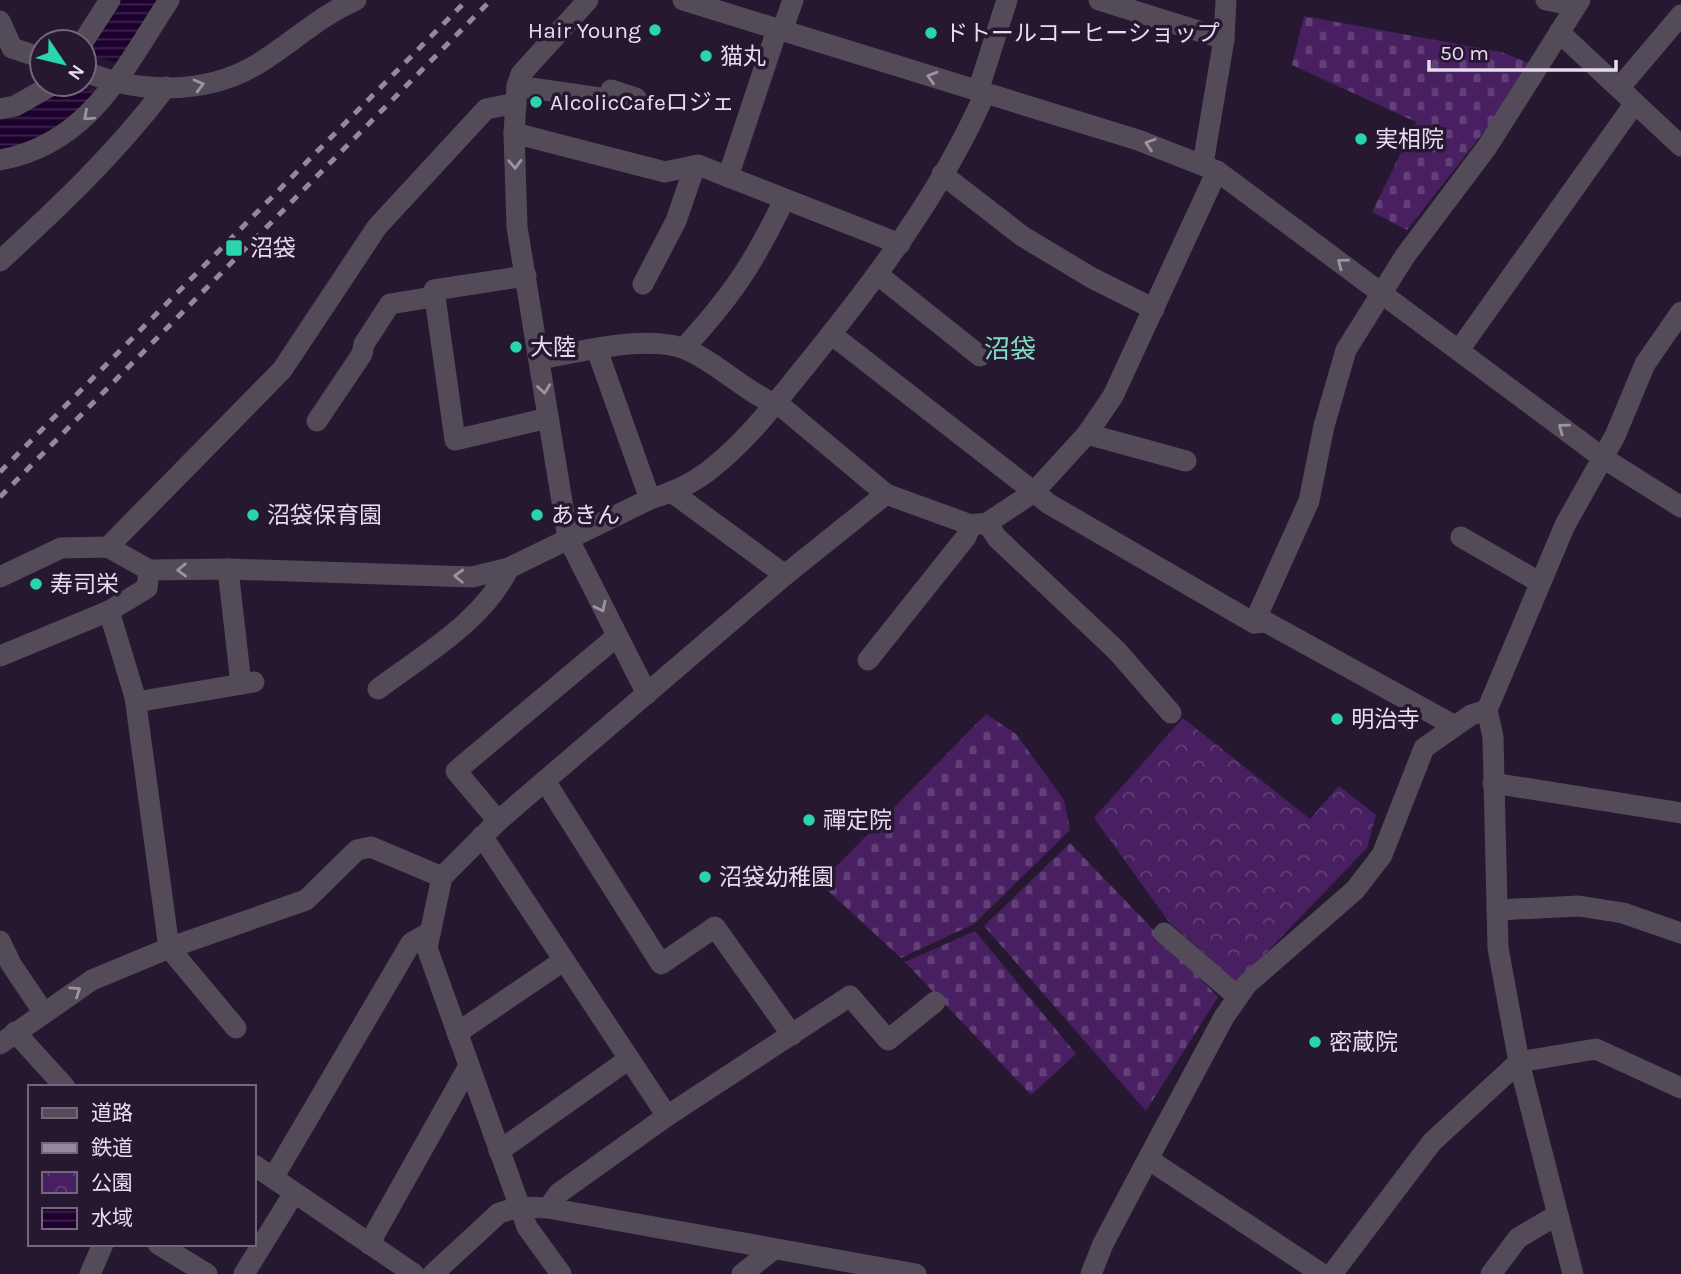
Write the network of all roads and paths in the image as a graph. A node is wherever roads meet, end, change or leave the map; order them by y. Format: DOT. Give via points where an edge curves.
graph roads {
  1 [pos="110,0"];
  2 [pos="169,0"];
  3 [pos="356,0"];
  4 [pos="588,0"];
  5 [pos="683,0"];
  6 [pos="793,0"];
  7 [pos="1007,0"];
  8 [pos="1099,0"];
  9 [pos="1226,0"];
  10 [pos="1546,0"];
  11 [pos="1578,3"];
  12 [pos="1681,15"];
  13 [pos="0,21"];
  14 [pos="92,28"];
  15 [pos="779,31"];
  16 [pos="1559,32"];
  17 [pos="1224,39"];
  18 [pos="28,53"];
  19 [pos="98,77"];
  20 [pos="111,82"];
  21 [pos="166,87"];
  22 [pos="1620,87"];
  23 [pos="981,92"];
  24 [pos="517,94"];
  25 [pos="29,98"];
  26 [pos="636,98"];
  27 [pos="1635,103"];
  28 [pos="0,109"];
  29 [pos="514,133"];
  30 [pos="1681,146"];
  31 [pos="0,160"];
  32 [pos="695,166"];
  33 [pos="1210,168"];
  34 [pos="942,174"];
  35 [pos="728,177"];
  36 [pos="784,200"];
  37 [pos="900,244"];
  38 [pos="0,261"];
  39 [pos="877,274"];
  40 [pos="526,276"];
  41 [pos="643,284"];
  42 [pos="1383,293"];
  43 [pos="433,297"];
  44 [pos="1154,309"];
  45 [pos="1681,312"];
  46 [pos="831,334"];
  47 [pos="684,348"];
  48 [pos="597,349"];
  49 [pos="1459,351"];
  50 [pos="980,356"];
  51 [pos="540,359"];
  52 [pos="775,404"];
  53 [pos="548,418"];
  54 [pos="317,421"];
  55 [pos="1087,434"];
  56 [pos="1603,458"];
  57 [pos="1186,461"];
  58 [pos="1034,492"];
  59 [pos="673,493"];
  60 [pos="886,494"];
  61 [pos="650,499"];
  62 [pos="1681,507"];
  63 [pos="979,524"];
  64 [pos="1461,537"];
  65 [pos="568,538"];
  66 [pos="108,547"];
  67 [pos="509,568"];
  68 [pos="228,569"];
  69 [pos="149,570"];
  70 [pos="785,575"];
  71 [pos="0,577"];
  72 [pos="1539,582"];
  73 [pos="109,611"];
  74 [pos="1254,623"];
  75 [pos="616,637"];
  76 [pos="0,656"];
  77 [pos="868,660"];
  78 [pos="378,689"];
  79 [pos="647,694"];
  80 [pos="136,702"];
  81 [pos="1486,710"];
  82 [pos="1171,713"];
  83 [pos="1455,726"];
  84 [pos="545,781"];
  85 [pos="1493,783"];
  86 [pos="1681,813"];
  87 [pos="498,821"];
  88 [pos="482,836"];
  89 [pos="442,877"];
  90 [pos="1497,910"];
  91 [pos="430,932"];
  92 [pos="1164,933"];
  93 [pos="1681,933"];
  94 [pos="0,941"];
  95 [pos="169,948"];
  96 [pos="563,961"];
  97 [pos="1238,997"];
  98 [pos="935,1002"];
  99 [pos="44,1013"];
  100 [pos="236,1028"];
  101 [pos="457,1033"];
  102 [pos="792,1035"];
  103 [pos="7,1038"];
  104 [pos="629,1059"];
  105 [pos="1519,1062"];
  106 [pos="469,1066"];
  107 [pos="63,1085"];
  108 [pos="1681,1088"];
  109 [pos="667,1116"];
  110 [pos="499,1151"];
  111 [pos="1148,1158"];
  112 [pos="256,1166"];
  113 [pos="272,1178"];
  114 [pos="294,1194"];
  115 [pos="519,1207"];
  116 [pos="548,1208"];
  117 [pos="1558,1215"];
  118 [pos="369,1244"];
  119 [pos="102,1246"];
  120 [pos="161,1246"];
  121 [pos="774,1249"];
  122 [pos="90,1274"];
  123 [pos="207,1274"];
  124 [pos="244,1274"];
  125 [pos="414,1274"];
  126 [pos="433,1274"];
  127 [pos="561,1274"];
  128 [pos="742,1274"];
  129 [pos="916,1274"];
  130 [pos="1091,1274"];
  131 [pos="1322,1274"];
  132 [pos="1332,1274"];
  133 [pos="1491,1274"];
  134 [pos="1573,1274"];
  1 -- 14 [label="street"];
  2 -- 20 [label="street"];
  21 -- 3 [label="street, one-way" via="194,88 255,66 334,10"];
  4 -- 24 [label="street" via="521,74"];
  5 -- 15 [label="street"];
  6 -- 15 [label="street"];
  7 -- 23 [label="street"];
  8 -- 17 [label="street"];
  9 -- 17 [label="street"];
  10 -- 11 [label="street"];
  11 -- 16 [label="street"];
  12 -- 22 [label="street"];
  13 -- 18 [label="street" via="12,48"];
  23 -- 15 [label="street, one-way"];
  15 -- 35 [label="street"];
  16 -- 22 [label="street"];
  16 -- 42 [label="street" via="1487,147 1405,256"];
  17 -- 33 [label="street"];
  19 -- 20 [label="street"];
  20 -- 21 [label="street"];
  20 -- 31 [label="street, one-way" via="99,105 55,140 24,156"];
  21 -- 38 [label="street" via="130,135"];
  22 -- 27 [label="street"];
  33 -- 23 [label="street, one-way" via="1138,140"];
  23 -- 34 [label="street" via="972,122"];
  24 -- 26 [label="street" via="607,99 611,90"];
  24 -- 29 [label="street"];
  24 -- 66 [label="street" via="485,108 377,227 282,370"];
  25 -- 28 [label="street"];
  27 -- 30 [label="street"];
  27 -- 49 [label="street"];
  29 -- 32 [label="street" via="665,172"];
  29 -- 40 [label="street, one-way" via="517,227"];
  32 -- 35 [label="street"];
  32 -- 41 [label="street" via="676,220"];
  42 -- 33 [label="street, one-way"];
  33 -- 44 [label="street"];
  34 -- 37 [label="street"];
  34 -- 44 [label="street" via="1023,236"];
  35 -- 36 [label="street"];
  36 -- 37 [label="street"];
  36 -- 47 [label="street" via="757,256 727,300"];
  37 -- 39 [label="street"];
  39 -- 46 [label="street"];
  39 -- 50 [label="street"];
  40 -- 43 [label="street" via="434,290"];
  40 -- 51 [label="street"];
  42 -- 49 [label="street"];
  42 -- 74 [label="street" via="1346,350 1309,501"];
  43 -- 53 [label="street" via="455,440"];
  43 -- 54 [label="street" via="390,304"];
  44 -- 55 [label="street" via="1113,396"];
  45 -- 56 [label="street" via="1645,364"];
  46 -- 52 [label="street"];
  46 -- 58 [label="street"];
  47 -- 48 [label="street" via="647,343"];
  47 -- 52 [label="street" via="765,402"];
  48 -- 51 [label="street"];
  48 -- 61 [label="street"];
  56 -- 49 [label="street, one-way"];
  51 -- 53 [label="street, one-way"];
  52 -- 59 [label="street" via="719,462"];
  52 -- 60 [label="street"];
  53 -- 65 [label="street"];
  55 -- 57 [label="street"];
  55 -- 58 [label="street"];
  56 -- 62 [label="street"];
  56 -- 72 [label="street"];
  58 -- 63 [label="street"];
  58 -- 74 [label="street"];
  59 -- 61 [label="street"];
  59 -- 70 [label="street"];
  60 -- 63 [label="street"];
  60 -- 70 [label="street"];
  61 -- 65 [label="street"];
  63 -- 77 [label="street"];
  63 -- 82 [label="street" via="1117,651"];
  64 -- 72 [label="street"];
  65 -- 67 [label="street"];
  65 -- 75 [label="street, one-way"];
  66 -- 69 [label="street"];
  66 -- 71 [label="street" via="61,548"];
  67 -- 68 [label="street, one-way" via="472,577"];
  67 -- 78 [label="street" via="497,592 475,616"];
  68 -- 69 [label="street, one-way"];
  68 -- 80 [label="street" via="247,683"];
  69 -- 73 [label="street" via="147,588"];
  70 -- 79 [label="street"];
  72 -- 81 [label="street"];
  73 -- 76 [label="street"];
  73 -- 80 [label="street"];
  74 -- 83 [label="street" via="1266,622"];
  75 -- 79 [label="street"];
  75 -- 87 [label="street" via="456,771"];
  79 -- 84 [label="street"];
  80 -- 95 [label="street"];
  81 -- 83 [label="street"];
  81 -- 85 [label="street" via="1493,737"];
  83 -- 97 [label="street" via="1424,748 1382,855 1355,890 1247,984"];
  84 -- 87 [label="street"];
  84 -- 102 [label="street" via="661,964 715,927"];
  85 -- 86 [label="street"];
  85 -- 90 [label="street"];
  87 -- 88 [label="street"];
  88 -- 89 [label="street"];
  88 -- 96 [label="street"];
  89 -- 91 [label="street"];
  89 -- 95 [label="street" via="371,847 357,850 306,900"];
  90 -- 93 [label="street" via="1579,906 1623,913"];
  90 -- 105 [label="street" via="1498,948"];
  91 -- 101 [label="street" via="426,948"];
  91 -- 113 [label="street" via="411,943"];
  92 -- 97 [label="street"];
  94 -- 99 [label="street"];
  99 -- 95 [label="street, one-way" via="92,980"];
  95 -- 100 [label="street"];
  96 -- 101 [label="street"];
  96 -- 104 [label="street"];
  97 -- 111 [label="street"];
  98 -- 102 [label="street" via="888,1040 850,996"];
  99 -- 103 [label="street"];
  101 -- 106 [label="street"];
  102 -- 109 [label="street"];
  103 -- 107 [label="street"];
  104 -- 109 [label="street"];
  104 -- 110 [label="street"];
  105 -- 108 [label="street" via="1596,1049"];
  105 -- 117 [label="street"];
  105 -- 132 [label="street" via="1432,1142"];
  106 -- 110 [label="street"];
  106 -- 118 [label="street"];
  109 -- 116 [label="street" via="559,1193"];
  110 -- 115 [label="street"];
  111 -- 130 [label="street"];
  111 -- 131 [label="street"];
  112 -- 113 [label="street"];
  113 -- 114 [label="street"];
  114 -- 118 [label="street"];
  114 -- 124 [label="street"];
  115 -- 116 [label="street"];
  115 -- 126 [label="street" via="499,1213"];
  115 -- 127 [label="street" via="527,1227"];
  116 -- 121 [label="street"];
  117 -- 133 [label="street" via="1518,1238"];
  117 -- 134 [label="street"];
  118 -- 125 [label="street"];
  119 -- 122 [label="street"];
  120 -- 123 [label="street"];
  121 -- 128 [label="street"];
  121 -- 129 [label="street"];
}
